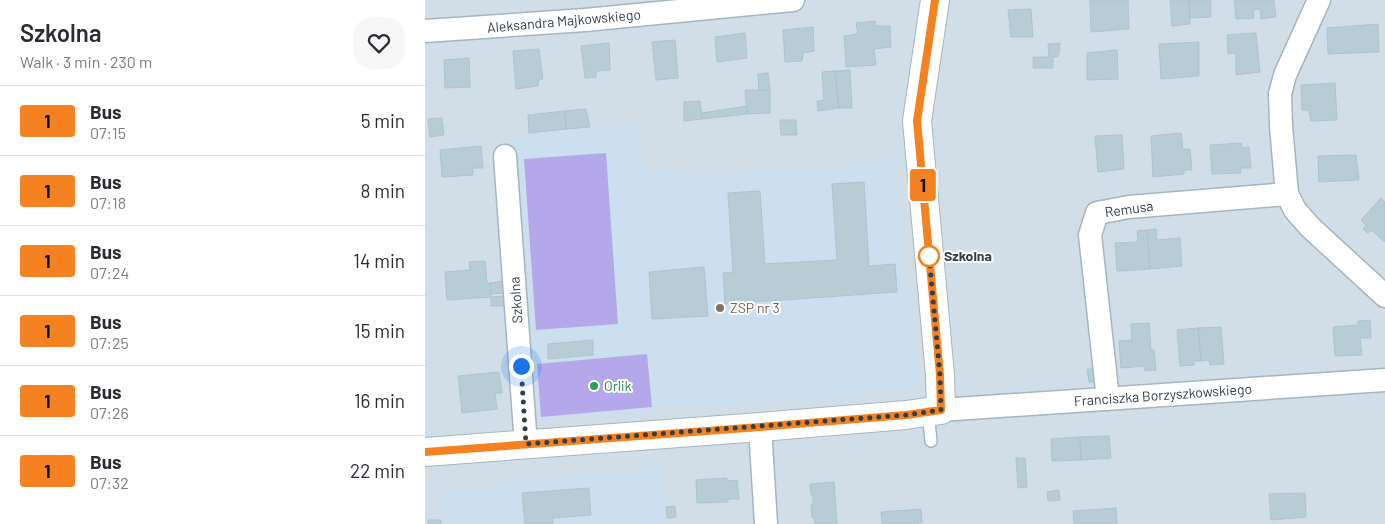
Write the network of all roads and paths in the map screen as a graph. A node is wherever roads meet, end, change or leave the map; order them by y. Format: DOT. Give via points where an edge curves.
graph roads {
  1 [pos="793,0"];
  2 [pos="935,0"];
  3 [pos="1319,0"];
  4 [pos="425,31"];
  5 [pos="505,156"];
  6 [pos="1287,194"];
  7 [pos="1385,296"];
  8 [pos="1385,380"];
  9 [pos="1108,399"];
  10 [pos="935,411"];
  11 [pos="760,427"];
  12 [pos="931,441"];
  13 [pos="526,444"];
  14 [pos="425,452"];
  15 [pos="766,524"];
  1 -- 4 [label="street, Aleksandra Majkowskiego"];
  2 -- 10 [label="street" via="917,121 940,375"];
  3 -- 6 [label="street" via="1285,75 1280,94"];
  5 -- 13 [label="street, Szkolna"];
  6 -- 7 [label="street" via="1309,227"];
  6 -- 9 [label="street, Remusa" via="1129,207 1097,213 1090,235"];
  8 -- 9 [label="street, Franciszka Borzyszkowskiego"];
  9 -- 10 [label="street, Franciszka Borzyszkowskiego"];
  10 -- 11 [label="street"];
  10 -- 12 [label="lane"];
  11 -- 13 [label="street"];
  11 -- 15 [label="street"];
  13 -- 14 [label="street"];
}
